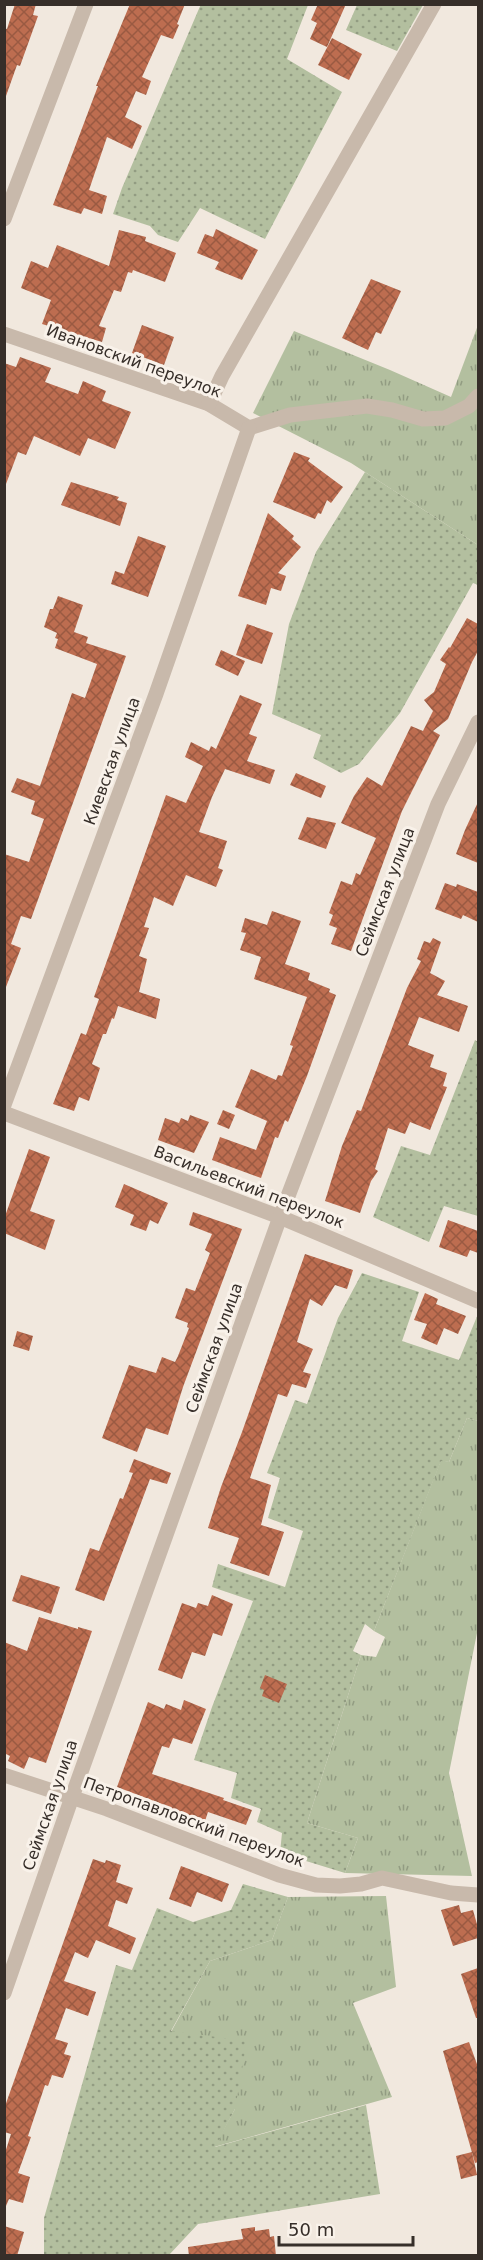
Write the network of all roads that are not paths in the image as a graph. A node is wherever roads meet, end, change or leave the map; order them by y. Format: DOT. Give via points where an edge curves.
graph roads {
  1 [pos="86,4"];
  2 [pos="434,4"];
  3 [pos="4,219"];
  4 [pos="4,334"];
  5 [pos="478,396"];
  6 [pos="210,404"];
  7 [pos="249,428"];
  8 [pos="478,722"];
  9 [pos="4,1105"];
  10 [pos="4,1113"];
  11 [pos="280,1217"];
  12 [pos="478,1301"];
  13 [pos="4,1775"];
  14 [pos="72,1797"];
  15 [pos="478,1895"];
  16 [pos="4,1993"];
  1 -- 3 [label="street"];
  2 -- 6 [label="street" via="222,376"];
  4 -- 6 [label="street, Ивановский переулок"];
  5 -- 7 [label="street" via="445,418 423,419 367,406 290,415"];
  6 -- 7 [label="street, Ивановский переулок"];
  7 -- 9 [label="street, Киевская улица" via="156,694"];
  8 -- 11 [label="street, Сеймская улица" via="438,804"];
  10 -- 11 [label="street, Васильевский переулок"];
  11 -- 12 [label="street, Васильевский переулок"];
  11 -- 14 [label="street, Сеймская улица"];
  13 -- 14 [label="street, Петропавловский переулок"];
  14 -- 15 [label="street, Петропавловский переулок" via="279,1875 316,1885 351,1885 382,1878"];
  14 -- 16 [label="street, Сеймская улица"];
}
